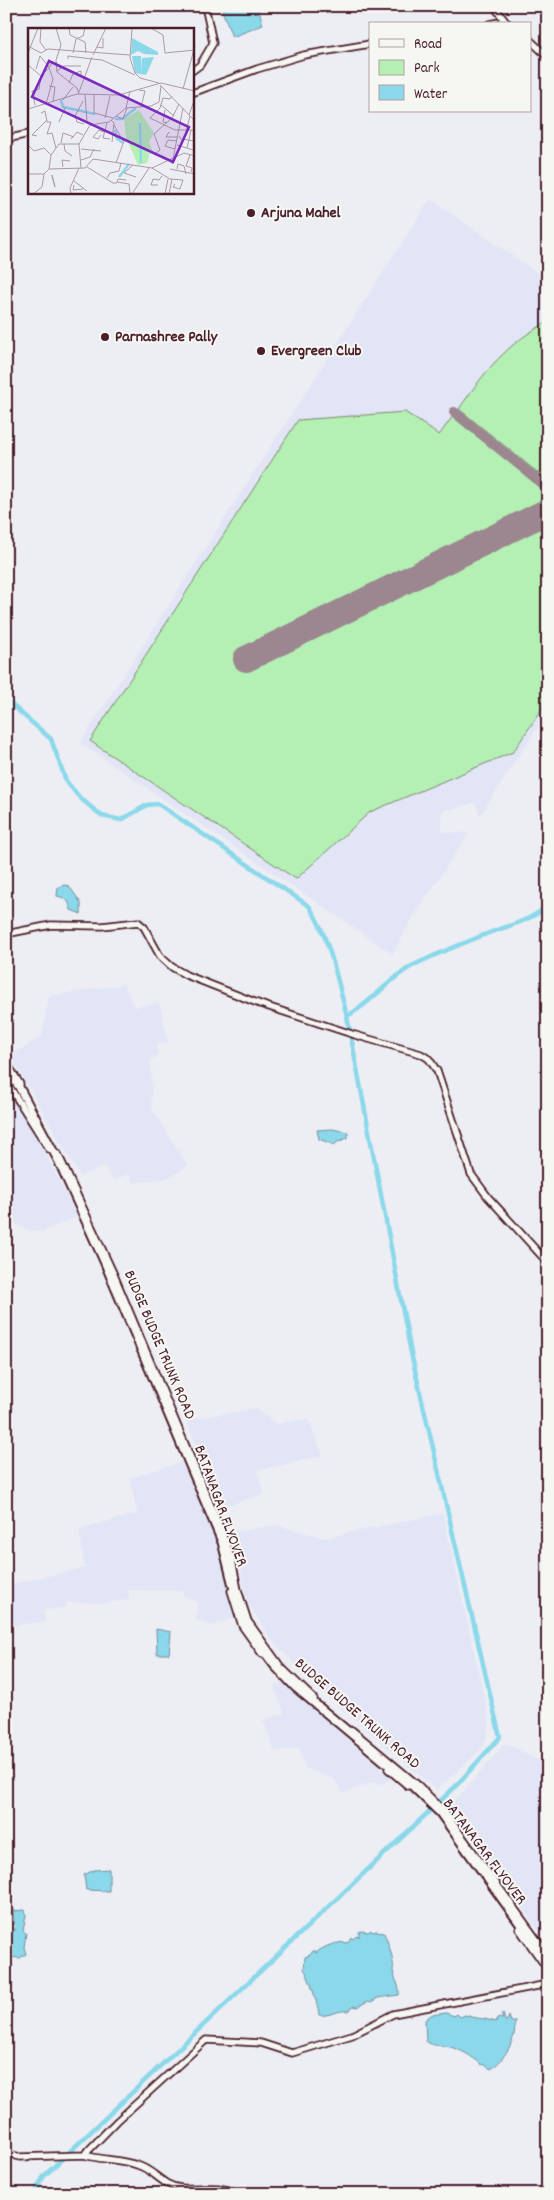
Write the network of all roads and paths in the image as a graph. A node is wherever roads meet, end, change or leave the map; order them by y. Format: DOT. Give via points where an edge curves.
graph roads {
  1 [pos="205,6"];
  2 [pos="494,6"];
  3 [pos="507,22"];
  4 [pos="532,42"];
  5 [pos="369,44"];
  6 [pos="548,58"];
  7 [pos="194,70"];
  8 [pos="194,92"];
  9 [pos="28,134"];
  10 [pos="6,139"];
  11 [pos="6,934"];
  12 [pos="6,1062"];
  13 [pos="6,1068"];
  14 [pos="6,1081"];
  15 [pos="548,1262"];
  16 [pos="548,1956"];
  17 [pos="548,1963"];
  18 [pos="548,1970"];
  19 [pos="548,1984"];
  20 [pos="6,2153"];
  21 [pos="84,2155"];
  22 [pos="235,2194"];
  1 -- 7 [label="street" via="213,43"];
  2 -- 3 [label="street"];
  4 -- 6 [label="street"];
  5 -- 8 [label="street" via="296,58"];
  9 -- 10 [label="street"];
  11 -- 15 [label="street" via="58,925 102,926 138,922 160,956 178,971 260,1004 421,1054 433,1064 441,1080 471,1174"];
  12 -- 16 [label="street, BUDGE BUDGE TRUNK ROAD" via="63,1162 115,1277 220,1525 243,1609 253,1631 293,1680 443,1810"];
  13 -- 17 [label="main road, BATANAGAR FLYOVER" via="62,1169 104,1261 222,1542 239,1610 250,1634 295,1686 440,1812"];
  14 -- 18 [label="street, BUDGE BUDGE TRUNK ROAD" via="56,1161 112,1283 217,1536 236,1611 246,1632 288,1684 429,1806 456,1838"];
  19 -- 21 [label="street" via="393,2014 352,2034 292,2053 254,2042 206,2040"];
  20 -- 21 [label="street" via="20,2157"];
  21 -- 22 [label="street" via="138,2165 160,2181 178,2188 223,2188"];
}
